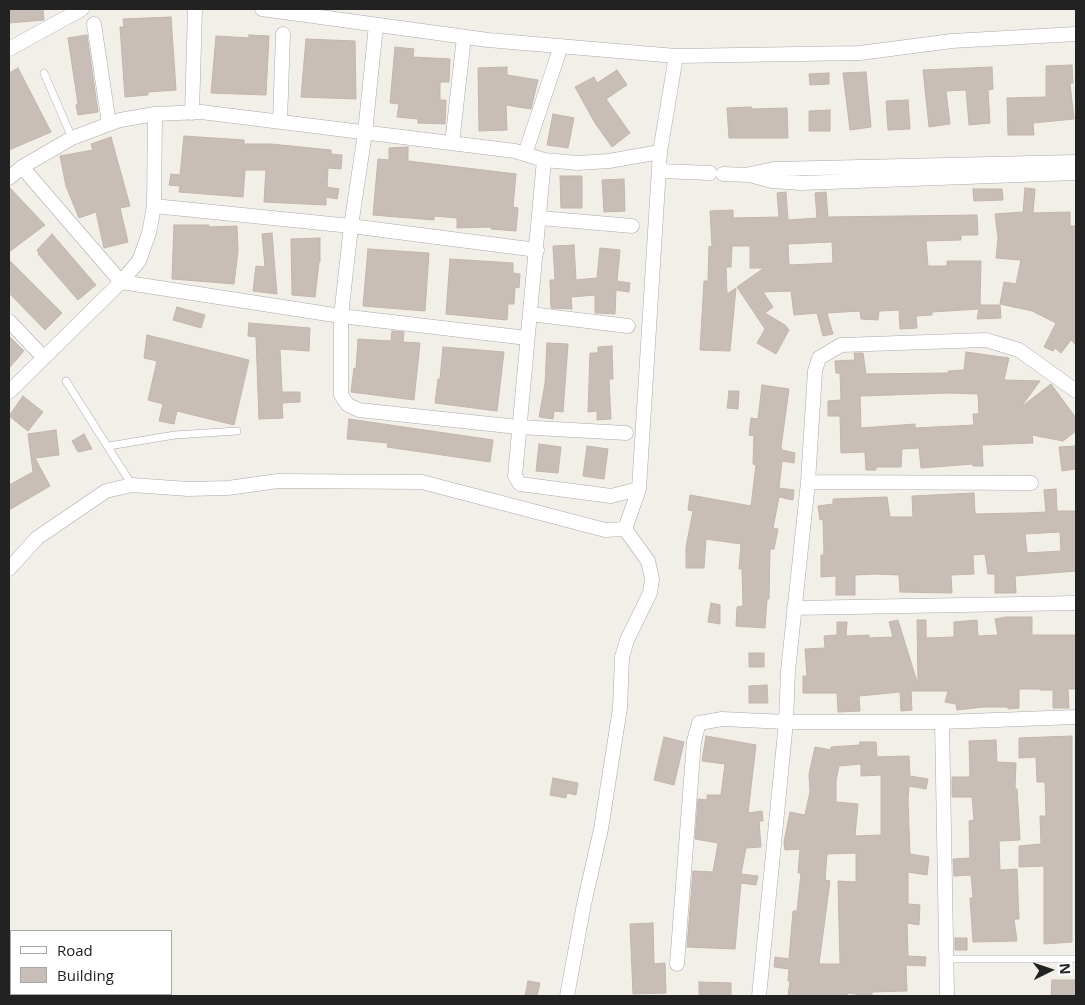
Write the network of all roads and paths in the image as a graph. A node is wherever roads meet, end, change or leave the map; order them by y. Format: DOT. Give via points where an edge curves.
graph roads {
  1 [pos="82,9"];
  2 [pos="195,9"];
  3 [pos="262,9"];
  4 [pos="94,24"];
  5 [pos="376,25"];
  6 [pos="282,34"];
  7 [pos="1076,34"];
  8 [pos="464,37"];
  9 [pos="561,46"];
  10 [pos="9,49"];
  11 [pos="676,56"];
  12 [pos="44,73"];
  13 [pos="192,113"];
  14 [pos="155,114"];
  15 [pos="280,122"];
  16 [pos="109,124"];
  17 [pos="365,133"];
  18 [pos="72,138"];
  19 [pos="452,143"];
  20 [pos="660,152"];
  21 [pos="525,154"];
  22 [pos="544,160"];
  23 [pos="1076,162"];
  24 [pos="22,167"];
  25 [pos="984,170"];
  26 [pos="660,171"];
  27 [pos="1076,173"];
  28 [pos="9,178"];
  29 [pos="154,206"];
  30 [pos="540,218"];
  31 [pos="351,226"];
  32 [pos="632,226"];
  33 [pos="537,250"];
  34 [pos="121,282"];
  35 [pos="530,314"];
  36 [pos="341,316"];
  37 [pos="9,321"];
  38 [pos="628,326"];
  39 [pos="527,338"];
  40 [pos="44,358"];
  41 [pos="66,380"];
  42 [pos="1076,391"];
  43 [pos="9,392"];
  44 [pos="518,427"];
  45 [pos="237,430"];
  46 [pos="626,433"];
  47 [pos="109,446"];
  48 [pos="808,482"];
  49 [pos="1031,483"];
  50 [pos="132,485"];
  51 [pos="639,489"];
  52 [pos="625,529"];
  53 [pos="9,569"];
  54 [pos="1076,604"];
  55 [pos="794,608"];
  56 [pos="1076,717"];
  57 [pos="786,722"];
  58 [pos="942,722"];
  59 [pos="946,958"];
  60 [pos="1076,959"];
  61 [pos="677,964"];
  62 [pos="567,996"];
  63 [pos="759,996"];
  64 [pos="947,996"];
  1 -- 10 [label="street"];
  2 -- 13 [label="street"];
  3 -- 5 [label="street"];
  4 -- 16 [label="street"];
  5 -- 8 [label="street"];
  5 -- 17 [label="street"];
  6 -- 15 [label="street"];
  7 -- 11 [label="street" via="952,41 860,53"];
  8 -- 9 [label="street"];
  8 -- 19 [label="street"];
  9 -- 11 [label="street"];
  9 -- 21 [label="street"];
  11 -- 20 [label="street"];
  12 -- 18 [label="lane"];
  13 -- 14 [label="street"];
  13 -- 15 [label="street"];
  14 -- 16 [label="street"];
  14 -- 29 [label="street"];
  15 -- 17 [label="street"];
  16 -- 18 [label="street"];
  17 -- 19 [label="street"];
  17 -- 31 [label="street"];
  18 -- 24 [label="street"];
  19 -- 21 [label="street"];
  20 -- 22 [label="street" via="609,160"];
  20 -- 26 [label="street"];
  21 -- 22 [label="street"];
  22 -- 30 [label="street"];
  23 -- 25 [label="street"];
  24 -- 28 [label="street"];
  24 -- 34 [label="street"];
  25 -- 26 [label="street" via="774,169 750,175"];
  25 -- 27 [label="street"];
  26 -- 51 [label="street"];
  29 -- 31 [label="street"];
  29 -- 34 [label="street" via="149,233 138,261"];
  30 -- 32 [label="street"];
  30 -- 33 [label="street"];
  31 -- 33 [label="street"];
  31 -- 36 [label="street"];
  33 -- 35 [label="street"];
  34 -- 36 [label="street"];
  34 -- 40 [label="street"];
  35 -- 38 [label="street"];
  35 -- 39 [label="street"];
  36 -- 39 [label="street"];
  36 -- 44 [label="street" via="341,395 348,405 359,410"];
  37 -- 40 [label="street"];
  39 -- 44 [label="street"];
  40 -- 43 [label="street"];
  41 -- 47 [label="lane"];
  42 -- 48 [label="street" via="1019,350 986,340 841,345 819,358 815,371"];
  44 -- 46 [label="street"];
  44 -- 51 [label="street" via="515,476 520,484 611,496"];
  45 -- 47 [label="lane" via="175,435"];
  47 -- 50 [label="lane"];
  48 -- 49 [label="street"];
  48 -- 55 [label="street"];
  50 -- 52 [label="street" via="188,489 228,488 278,481 422,482 605,530"];
  50 -- 53 [label="street" via="106,491 37,538"];
  51 -- 52 [label="street"];
  52 -- 62 [label="street" via="648,562 652,579 650,593 622,657 620,708 601,829"];
  54 -- 55 [label="street"];
  55 -- 57 [label="street"];
  56 -- 58 [label="street"];
  57 -- 58 [label="street"];
  57 -- 61 [label="street" via="722,719 699,723 694,741"];
  57 -- 63 [label="street"];
  58 -- 59 [label="street"];
  59 -- 60 [label="lane"];
  59 -- 64 [label="street"];
}
